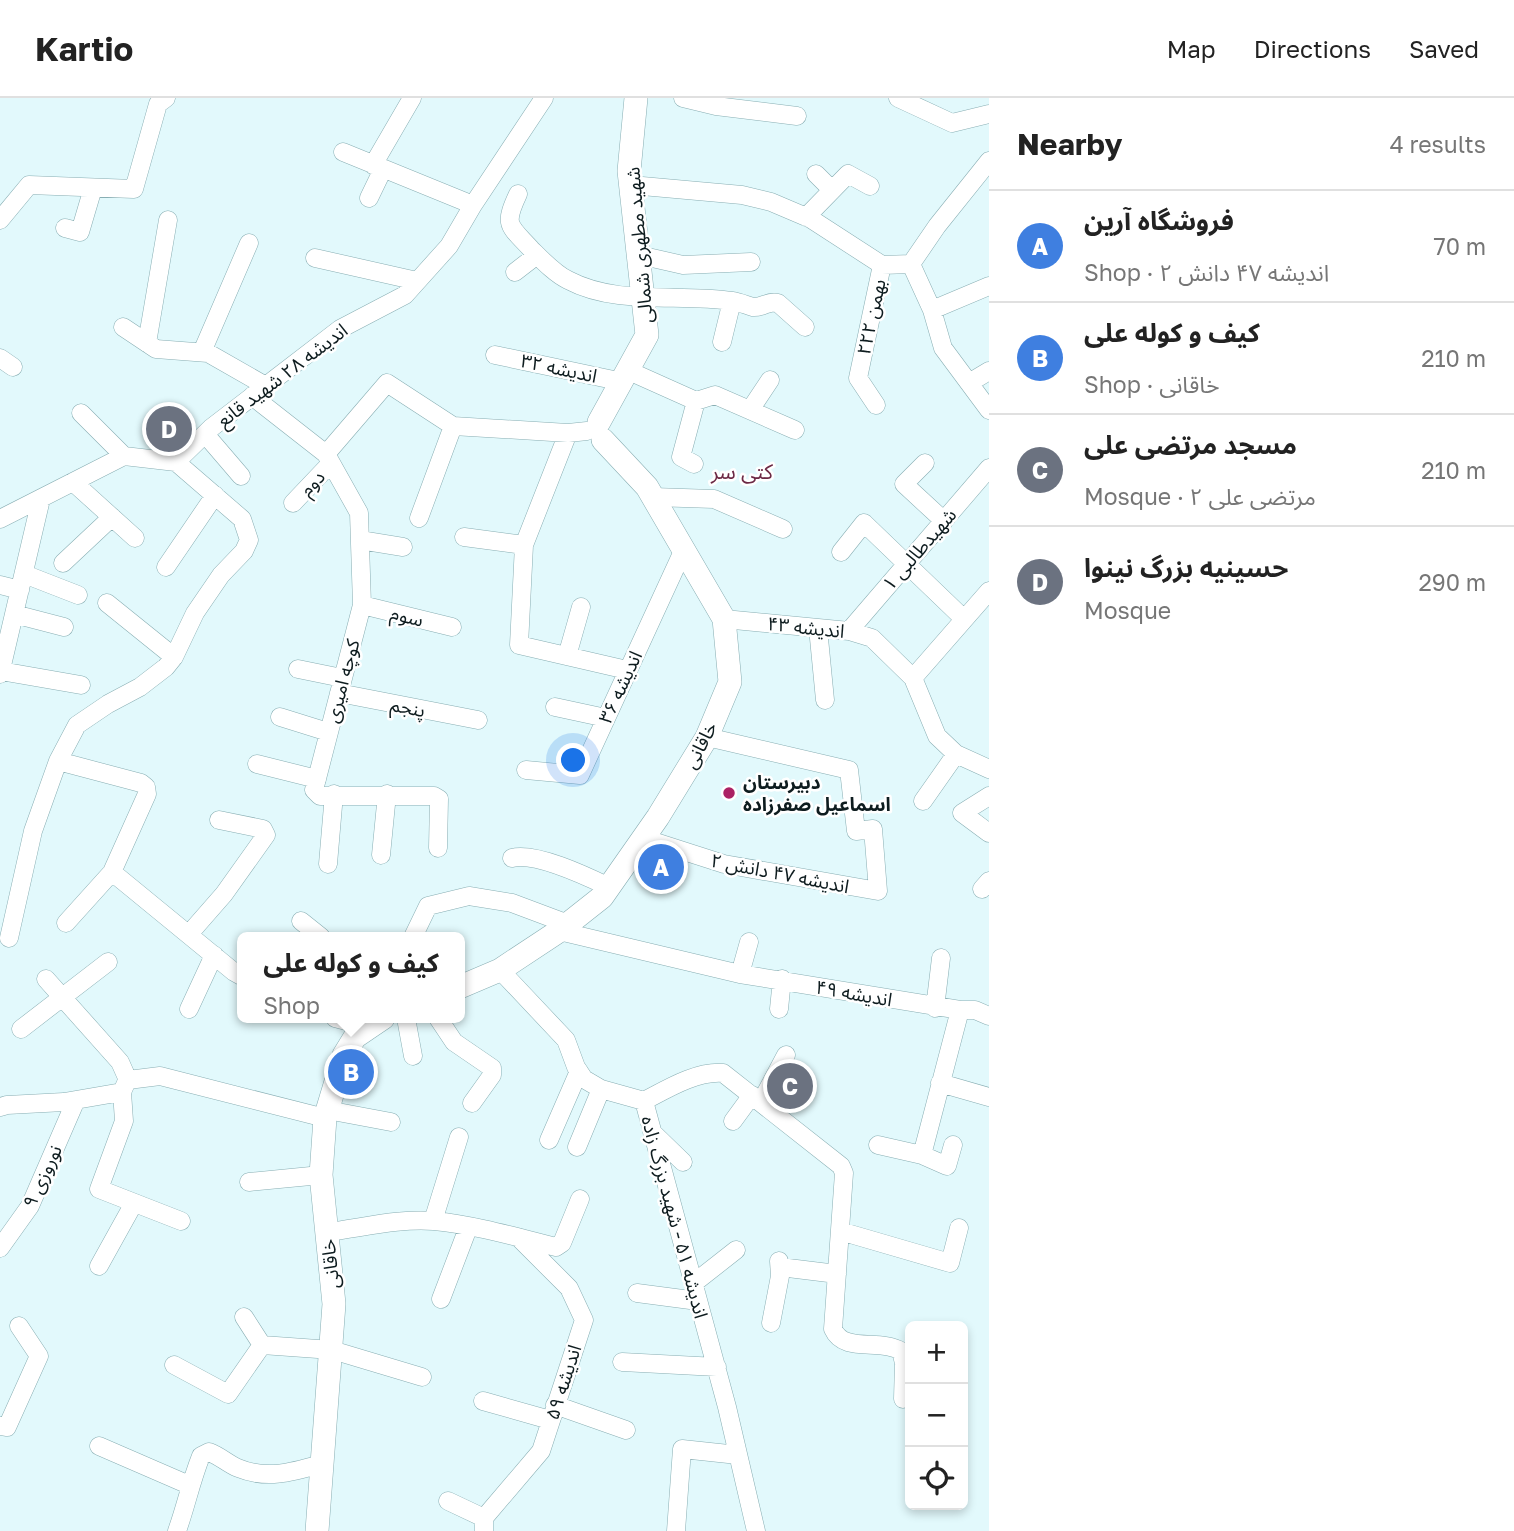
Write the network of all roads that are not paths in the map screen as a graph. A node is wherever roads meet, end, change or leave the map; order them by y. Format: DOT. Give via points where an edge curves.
graph roads {
  1 [pos="166,98"];
  2 [pos="412,98"];
  3 [pos="544,98"];
  4 [pos="636,98"];
  5 [pos="683,98"];
  6 [pos="898,98"];
  7 [pos="989,114"];
  8 [pos="797,116"];
  9 [pos="342,152"];
  10 [pos="378,167"];
  11 [pos="987,168"];
  12 [pos="816,174"];
  13 [pos="631,185"];
  14 [pos="870,187"];
  15 [pos="93,188"];
  16 [pos="832,190"];
  17 [pos="518,194"];
  18 [pos="369,198"];
  19 [pos="473,205"];
  20 [pos="3,211"];
  21 [pos="806,216"];
  22 [pos="168,220"];
  23 [pos="65,228"];
  24 [pos="249,243"];
  25 [pos="537,255"];
  26 [pos="639,255"];
  27 [pos="315,258"];
  28 [pos="751,262"];
  29 [pos="911,264"];
  30 [pos="882,265"];
  31 [pos="515,272"];
  32 [pos="418,281"];
  33 [pos="989,286"];
  34 [pos="643,295"];
  35 [pos="732,301"];
  36 [pos="932,310"];
  37 [pos="123,327"];
  38 [pos="805,327"];
  39 [pos="722,342"];
  40 [pos="147,343"];
  41 [pos="201,352"];
  42 [pos="495,355"];
  43 [pos="989,371"];
  44 [pos="626,376"];
  45 [pos="770,380"];
  46 [pos="969,383"];
  47 [pos="258,391"];
  48 [pos="696,401"];
  49 [pos="876,405"];
  50 [pos="750,410"];
  51 [pos="989,410"];
  52 [pos="81,413"];
  53 [pos="453,426"];
  54 [pos="795,430"];
  55 [pos="596,431"];
  56 [pos="568,433"];
  57 [pos="205,434"];
  58 [pos="124,456"];
  59 [pos="328,459"];
  60 [pos="176,462"];
  61 [pos="925,463"];
  62 [pos="694,464"];
  63 [pos="989,468"];
  64 [pos="241,476"];
  65 [pos="74,482"];
  66 [pos="215,495"];
  67 [pos="653,496"];
  68 [pos="41,499"];
  69 [pos="293,503"];
  70 [pos="112,517"];
  71 [pos="419,518"];
  72 [pos="0,519"];
  73 [pos="944,521"];
  74 [pos="783,528"];
  75 [pos="464,537"];
  76 [pos="135,538"];
  77 [pos="360,540"];
  78 [pos="524,545"];
  79 [pos="403,547"];
  80 [pos="684,549"];
  81 [pos="841,552"];
  82 [pos="63,563"];
  83 [pos="907,564"];
  84 [pos="166,567"];
  85 [pos="22,582"];
  86 [pos="0,586"];
  87 [pos="78,596"];
  88 [pos="107,603"];
  89 [pos="985,604"];
  90 [pos="362,605"];
  91 [pos="581,607"];
  92 [pos="14,614"];
  93 [pos="724,619"];
  94 [pos="964,619"];
  95 [pos="64,626"];
  96 [pos="452,627"];
  97 [pos="818,628"];
  98 [pos="849,631"];
  99 [pos="567,656"];
  100 [pos="174,657"];
  101 [pos="298,669"];
  102 [pos="627,670"];
  103 [pos="0,673"];
  104 [pos="914,678"];
  105 [pos="81,685"];
  106 [pos="340,686"];
  107 [pos="825,700"];
  108 [pos="555,707"];
  109 [pos="280,717"];
  110 [pos="606,718"];
  111 [pos="478,720"];
  112 [pos="328,732"];
  113 [pos="707,737"];
  114 [pos="956,754"];
  115 [pos="58,761"];
  116 [pos="257,764"];
  117 [pos="989,769"];
  118 [pos="526,770"];
  119 [pos="317,779"];
  120 [pos="334,794"];
  121 [pos="387,794"];
  122 [pos="989,796"];
  123 [pos="923,801"];
  124 [pos="219,820"];
  125 [pos="989,833"];
  126 [pos="643,838"];
  127 [pos="438,848"];
  128 [pos="381,855"];
  129 [pos="512,858"];
  130 [pos="327,864"];
  131 [pos="112,872"];
  132 [pos="609,887"];
  133 [pos="301,921"];
  134 [pos="66,923"];
  135 [pos="563,928"];
  136 [pos="319,932"];
  137 [pos="414,932"];
  138 [pos="189,934"];
  139 [pos="9,938"];
  140 [pos="749,942"];
  141 [pos="214,955"];
  142 [pos="941,958"];
  143 [pos="108,962"];
  144 [pos="500,970"];
  145 [pos="237,972"];
  146 [pos="740,974"];
  147 [pos="46,979"];
  148 [pos="782,979"];
  149 [pos="465,985"];
  150 [pos="63,998"];
  151 [pos="936,1008"];
  152 [pos="189,1009"];
  153 [pos="779,1009"];
  154 [pos="960,1010"];
  155 [pos="989,1016"];
  156 [pos="372,1023"];
  157 [pos="408,1023"];
  158 [pos="441,1023"];
  159 [pos="21,1029"];
  160 [pos="786,1055"];
  161 [pos="413,1056"];
  162 [pos="579,1071"];
  163 [pos="940,1083"];
  164 [pos="125,1086"];
  165 [pos="601,1089"];
  166 [pos="989,1097"];
  167 [pos="756,1099"];
  168 [pos="76,1100"];
  169 [pos="644,1101"];
  170 [pos="472,1103"];
  171 [pos="0,1107"];
  172 [pos="326,1114"];
  173 [pos="733,1121"];
  174 [pos="391,1122"];
  175 [pos="652,1132"];
  176 [pos="459,1137"];
  177 [pos="549,1140"];
  178 [pos="953,1144"];
  179 [pos="878,1145"];
  180 [pos="577,1147"];
  181 [pos="922,1155"];
  182 [pos="683,1162"];
  183 [pos="321,1175"];
  184 [pos="249,1182"];
  185 [pos="580,1199"];
  186 [pos="134,1203"];
  187 [pos="181,1221"];
  188 [pos="433,1221"];
  189 [pos="468,1228"];
  190 [pos="959,1228"];
  191 [pos="840,1231"];
  192 [pos="327,1232"];
  193 [pos="518,1237"];
  194 [pos="0,1248"];
  195 [pos="736,1250"];
  196 [pos="99,1266"];
  197 [pos="837,1274"];
  198 [pos="694,1283"];
  199 [pos="637,1293"];
  200 [pos="442,1299"];
  201 [pos="698,1301"];
  202 [pos="244,1317"];
  203 [pos="771,1323"];
  204 [pos="19,1326"];
  205 [pos="262,1345"];
  206 [pos="332,1350"];
  207 [pos="622,1362"];
  208 [pos="174,1365"];
  209 [pos="717,1367"];
  210 [pos="422,1377"];
  211 [pos="903,1398"];
  212 [pos="483,1401"];
  213 [pos="552,1413"];
  214 [pos="0,1426"];
  215 [pos="626,1430"];
  216 [pos="99,1446"];
  217 [pos="738,1455"];
  218 [pos="321,1464"];
  219 [pos="189,1485"];
  220 [pos="448,1501"];
  221 [pos="484,1524"];
  222 [pos="177,1531"];
  223 [pos="317,1531"];
  224 [pos="676,1531"];
  225 [pos="756,1531"];
  1 -- 15 [label="street" via="158,104 134,190"];
  2 -- 10 [label="street"];
  3 -- 19 [label="street, اندیشه ۲۸ شهید قانع"];
  4 -- 13 [label="main road, شهید مطهری شمالی"];
  5 -- 8 [label="street"];
  6 -- 7 [label="street" via="952,123"];
  9 -- 10 [label="street"];
  10 -- 18 [label="street"];
  10 -- 19 [label="street"];
  11 -- 29 [label="street"];
  12 -- 16 [label="street"];
  13 -- 21 [label="street" via="742,195"];
  13 -- 26 [label="main road, شهید مطهری شمالی"];
  14 -- 16 [label="street" via="848,174"];
  15 -- 20 [label="street" via="29,185"];
  15 -- 23 [label="street" via="80,232"];
  16 -- 21 [label="street"];
  17 -- 25 [label="street" via="508,220"];
  19 -- 32 [label="street, اندیشه ۲۸ شهید قانع" via="449,246"];
  21 -- 30 [label="street"];
  22 -- 40 [label="street"];
  24 -- 41 [label="street"];
  25 -- 31 [label="street"];
  25 -- 34 [label="street" via="566,280 605,294"];
  26 -- 28 [label="street" via="683,265"];
  26 -- 34 [label="main road, شهید مطهری شمالی"];
  27 -- 32 [label="street"];
  29 -- 30 [label="street"];
  29 -- 36 [label="street"];
  30 -- 49 [label="street, ۲۲بهمن ۲" via="858,378"];
  32 -- 47 [label="street, اندیشه ۲۸ شهید قانع" via="405,295 340,329"];
  33 -- 36 [label="street"];
  34 -- 35 [label="street"];
  34 -- 44 [label="main road, شهید مطهری شمالی" via="648,335"];
  35 -- 38 [label="street" via="756,307 778,303"];
  35 -- 39 [label="street"];
  36 -- 46 [label="street" via="943,348"];
  37 -- 40 [label="street"];
  40 -- 41 [label="street" via="156,349"];
  41 -- 47 [label="street"];
  42 -- 44 [label="street, اندیشه ۳۲"];
  43 -- 46 [label="street"];
  44 -- 48 [label="street, اندیشه ۳۲"];
  44 -- 55 [label="main road, شهید مطهری شمالی"];
  45 -- 50 [label="street"];
  46 -- 51 [label="street"];
  47 -- 57 [label="street, اندیشه ۲۸ شهید قانع"];
  47 -- 59 [label="street"];
  48 -- 50 [label="street" via="716,395"];
  48 -- 62 [label="street" via="681,457"];
  50 -- 54 [label="street"];
  52 -- 58 [label="street"];
  53 -- 56 [label="street"];
  53 -- 59 [label="street, دوم" via="387,383"];
  53 -- 71 [label="street"];
  55 -- 56 [label="street"];
  55 -- 67 [label="main road, خاقانی"];
  56 -- 78 [label="street"];
  57 -- 60 [label="street, اندیشه ۲۸ شهید قانع"];
  57 -- 64 [label="street"];
  58 -- 60 [label="street"];
  58 -- 65 [label="street"];
  59 -- 69 [label="street, دوم"];
  59 -- 77 [label="street, کوچه امیری" via="359,513"];
  60 -- 66 [label="street"];
  61 -- 73 [label="street" via="904,484"];
  63 -- 73 [label="street, شهیدطالبی ۱"];
  65 -- 68 [label="street"];
  65 -- 70 [label="street"];
  66 -- 84 [label="street"];
  66 -- 100 [label="street" via="242,519 249,540 195,613"];
  67 -- 74 [label="street" via="714,499"];
  67 -- 80 [label="main road, خاقانی"];
  68 -- 72 [label="street"];
  68 -- 85 [label="street"];
  70 -- 76 [label="street"];
  70 -- 82 [label="street"];
  73 -- 83 [label="street, شهیدطالبی ۱"];
  75 -- 78 [label="street"];
  77 -- 79 [label="street"];
  77 -- 90 [label="street, کوچه امیری"];
  78 -- 99 [label="street" via="519,645"];
  80 -- 93 [label="main road, خاقانی"];
  80 -- 102 [label="street, اندیشه ۳۶"];
  81 -- 83 [label="street" via="864,523"];
  83 -- 94 [label="street"];
  83 -- 98 [label="street, شهیدطالبی ۱"];
  85 -- 86 [label="street"];
  85 -- 87 [label="street"];
  85 -- 92 [label="street"];
  88 -- 100 [label="street"];
  89 -- 94 [label="street"];
  90 -- 96 [label="street, سوم"];
  90 -- 106 [label="street, کوچه امیری"];
  91 -- 99 [label="street"];
  92 -- 95 [label="street"];
  92 -- 103 [label="street"];
  93 -- 97 [label="street, اندیشه ۴۳"];
  93 -- 113 [label="main road, خاقانی" via="730,682"];
  94 -- 104 [label="street"];
  97 -- 98 [label="street, اندیشه ۴۳"];
  97 -- 107 [label="street"];
  98 -- 104 [label="street, اندیشه ۴۳" via="872,638"];
  99 -- 102 [label="street"];
  100 -- 115 [label="street" via="140,687 77,725"];
  101 -- 106 [label="street, پنجم"];
  102 -- 110 [label="street, اندیشه ۳۶"];
  103 -- 105 [label="street"];
  104 -- 114 [label="street, اندیشه ۴۳" via="937,736"];
  106 -- 111 [label="street, پنجم"];
  106 -- 112 [label="street, کوچه امیری"];
  108 -- 110 [label="street"];
  109 -- 112 [label="street"];
  110 -- 118 [label="street, اندیشه ۳۶" via="580,775"];
  112 -- 119 [label="street, کوچه امیری"];
  113 -- 126 [label="main road, خاقانی"];
  113 -- 126 [label="street, اندیشه ۴۷ دانش ۲" via="849,770 856,831 873,829 878,891 723,864"];
  114 -- 117 [label="street, اندیشه ۴۳"];
  114 -- 123 [label="street"];
  115 -- 131 [label="street" via="146,787 147,794"];
  115 -- 139 [label="street" via="33,831"];
  116 -- 119 [label="street"];
  119 -- 120 [label="street" via="316,793"];
  120 -- 121 [label="street"];
  120 -- 130 [label="street"];
  121 -- 127 [label="street" via="437,797"];
  121 -- 128 [label="street"];
  122 -- 125 [label="street" via="962,813"];
  124 -- 138 [label="street" via="263,829 266,835"];
  126 -- 132 [label="main road, خاقانی"];
  129 -- 132 [label="street" via="521,856 572,870"];
  131 -- 134 [label="street"];
  131 -- 138 [label="street"];
  132 -- 135 [label="main road, خاقانی"];
  133 -- 136 [label="street"];
  135 -- 137 [label="street, اندیشه ۴۹" via="512,903 469,896 428,905"];
  135 -- 144 [label="main road, خاقانی"];
  135 -- 146 [label="street, اندیشه ۴۹"];
  138 -- 141 [label="street"];
  140 -- 146 [label="street"];
  141 -- 145 [label="street"];
  141 -- 152 [label="street"];
  142 -- 151 [label="street"];
  143 -- 150 [label="street"];
  144 -- 149 [label="main road, خاقانی"];
  144 -- 162 [label="street, اندیشه ۵۱ - شهید بزرگ زاده" via="566,1041"];
  146 -- 148 [label="street, اندیشه ۴۹"];
  147 -- 150 [label="street"];
  148 -- 151 [label="street, اندیشه ۴۹"];
  148 -- 153 [label="street"];
  150 -- 159 [label="street"];
  150 -- 164 [label="street" via="120,1062"];
  151 -- 154 [label="street, اندیشه ۴۹"];
  154 -- 155 [label="street, اندیشه ۴۹"];
  154 -- 163 [label="street"];
  156 -- 172 [label="main road, خاقانی" via="355,1037 344,1055"];
  157 -- 161 [label="street"];
  158 -- 170 [label="street" via="454,1042 492,1068"];
  160 -- 167 [label="street"];
  162 -- 165 [label="street, اندیشه ۵۱ - شهید بزرگ زاده"];
  162 -- 177 [label="street"];
  163 -- 166 [label="street"];
  163 -- 181 [label="street"];
  164 -- 168 [label="street"];
  164 -- 172 [label="street" via="160,1076"];
  164 -- 186 [label="street" via="124,1121 99,1189"];
  165 -- 169 [label="street, اندیشه ۵۱ - شهید بزرگ زاده"];
  165 -- 180 [label="street"];
  167 -- 169 [label="street" via="727,1075 715,1072 686,1080"];
  167 -- 173 [label="street"];
  167 -- 191 [label="street" via="841,1166"];
  168 -- 171 [label="street"];
  168 -- 194 [label="street, نوروزی ۹" via="30,1206"];
  169 -- 175 [label="street, اندیشه ۵۱ - شهید بزرگ زاده"];
  172 -- 174 [label="street"];
  172 -- 183 [label="main road, خاقانی"];
  175 -- 182 [label="street"];
  175 -- 198 [label="street, اندیشه ۵۱ - شهید بزرگ زاده"];
  176 -- 188 [label="street"];
  178 -- 181 [label="street" via="947,1166"];
  179 -- 181 [label="street"];
  183 -- 184 [label="street"];
  183 -- 192 [label="main road, خاقانی"];
  185 -- 193 [label="street" via="560,1246"];
  186 -- 187 [label="street"];
  186 -- 196 [label="street"];
  188 -- 189 [label="street"];
  188 -- 192 [label="street"];
  189 -- 193 [label="street"];
  189 -- 200 [label="street"];
  190 -- 191 [label="street" via="950,1263"];
  191 -- 197 [label="street"];
  192 -- 206 [label="main road, خاقانی" via="334,1304"];
  193 -- 213 [label="street, اندیشه ۵۹" via="569,1288 584,1320"];
  195 -- 198 [label="street"];
  197 -- 203 [label="street" via="780,1264"];
  197 -- 211 [label="street" via="833,1329 837,1337 845,1342 882,1343 901,1351"];
  198 -- 201 [label="street, اندیشه ۵۱ - شهید بزرگ زاده"];
  199 -- 201 [label="street"];
  201 -- 209 [label="street, اندیشه ۵۱ - شهید بزرگ زاده"];
  202 -- 205 [label="street"];
  204 -- 214 [label="street" via="39,1356 7,1427"];
  205 -- 206 [label="street"];
  205 -- 208 [label="street" via="228,1394"];
  206 -- 210 [label="street"];
  206 -- 218 [label="main road, خاقانی"];
  207 -- 209 [label="street"];
  209 -- 217 [label="street, اندیشه ۵۱ - شهید بزرگ زاده"];
  212 -- 213 [label="street"];
  213 -- 215 [label="street"];
  213 -- 221 [label="street, اندیشه ۵۹" via="541,1451"];
  216 -- 219 [label="street"];
  217 -- 224 [label="street" via="682,1449"];
  217 -- 225 [label="street, اندیشه ۵۱ - شهید بزرگ زاده"];
  218 -- 219 [label="street" via="282,1475 256,1475 209,1452 201,1456"];
  218 -- 223 [label="main road, خاقانی"];
  219 -- 222 [label="street"];
  220 -- 221 [label="street"];
}
